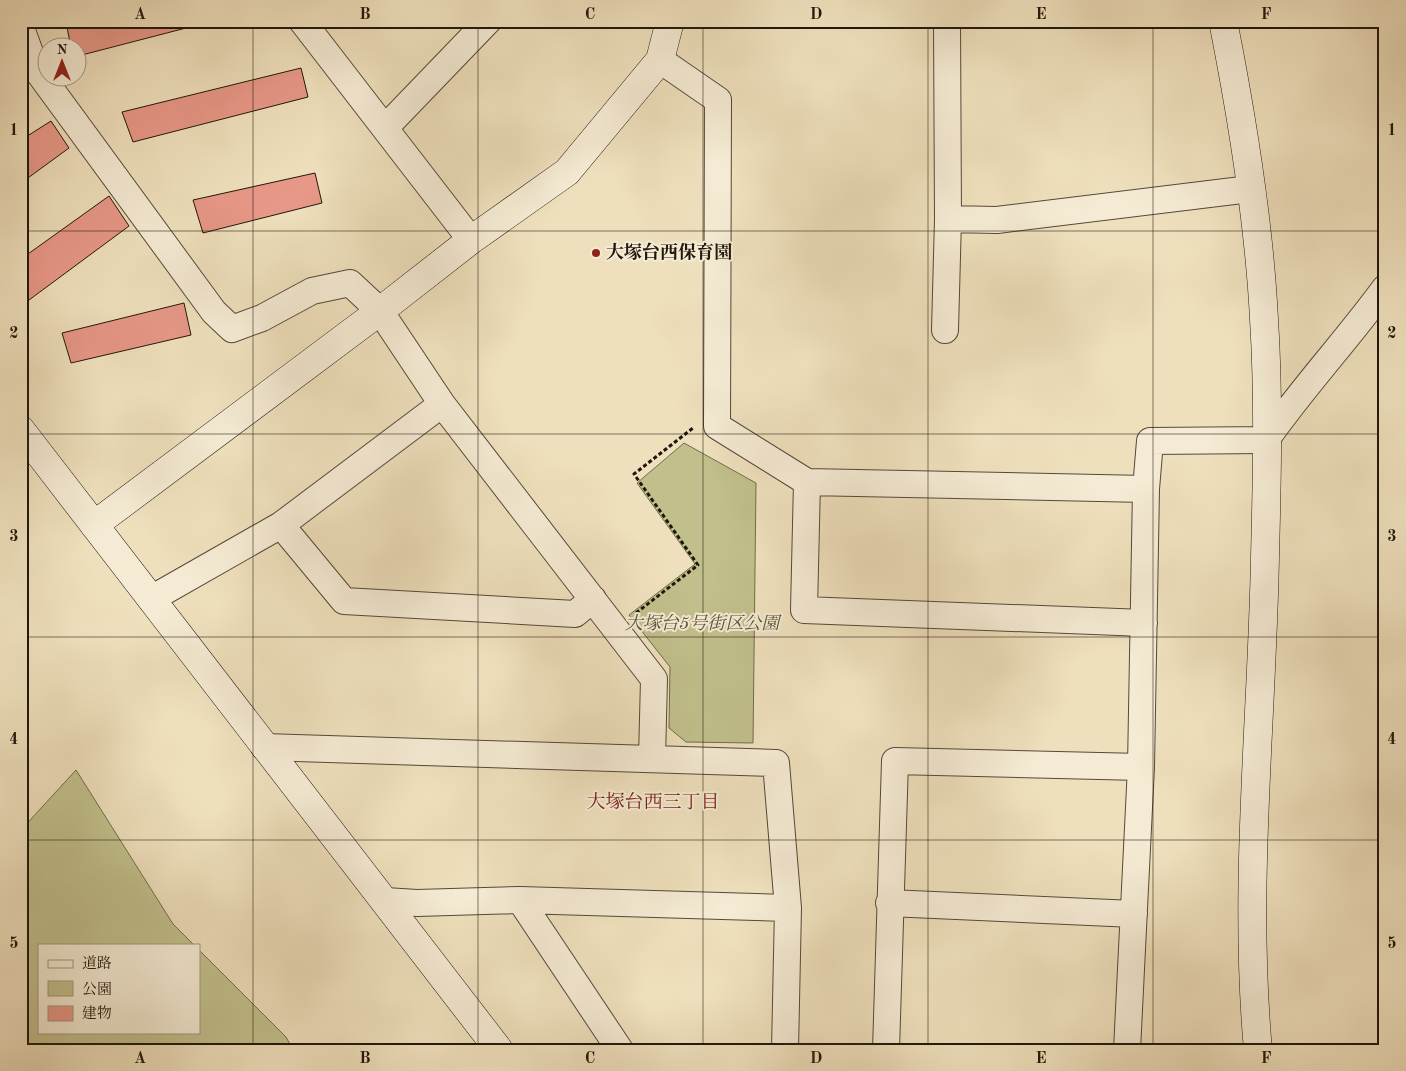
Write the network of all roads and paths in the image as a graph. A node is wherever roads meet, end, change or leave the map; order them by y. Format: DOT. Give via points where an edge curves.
graph roads {
  1 [pos="302,21"];
  2 [pos="488,21"];
  3 [pos="670,21"];
  4 [pos="947,21"];
  5 [pos="1223,21"];
  6 [pos="21,28"];
  7 [pos="660,60"];
  8 [pos="385,128"];
  9 [pos="1250,189"];
  10 [pos="948,219"];
  11 [pos="471,240"];
  12 [pos="1385,288"];
  13 [pos="380,311"];
  14 [pos="945,330"];
  15 [pos="442,404"];
  16 [pos="717,409"];
  17 [pos="21,430"];
  18 [pos="1266,440"];
  19 [pos="807,482"];
  20 [pos="1146,489"];
  21 [pos="94,525"];
  22 [pos="281,525"];
  23 [pos="151,598"];
  24 [pos="593,599"];
  25 [pos="640,622"];
  26 [pos="1144,623"];
  27 [pos="264,748"];
  28 [pos="652,758"];
  29 [pos="1141,767"];
  30 [pos="385,900"];
  31 [pos="520,900"];
  32 [pos="890,903"];
  33 [pos="788,908"];
  34 [pos="1134,914"];
  35 [pos="499,1050"];
  36 [pos="620,1050"];
  37 [pos="785,1050"];
  38 [pos="886,1050"];
  39 [pos="1128,1050"];
  40 [pos="1258,1050"];
  1 -- 8 [label="street"];
  2 -- 8 [label="street"];
  3 -- 7 [label="street"];
  4 -- 10 [label="street"];
  5 -- 9 [label="street"];
  6 -- 13 [label="street" via="36,68 214,312 232,329 262,318 312,291 350,283"];
  7 -- 11 [label="street" via="566,172"];
  7 -- 16 [label="street" via="718,100"];
  8 -- 11 [label="street"];
  9 -- 10 [label="street" via="997,220"];
  9 -- 18 [label="street" via="1264,320"];
  10 -- 14 [label="street"];
  11 -- 13 [label="street"];
  12 -- 18 [label="street" via="1330,361 1298,395"];
  13 -- 15 [label="street"];
  13 -- 21 [label="street"];
  15 -- 22 [label="street"];
  15 -- 24 [label="street"];
  16 -- 19 [label="street" via="717,426"];
  16 -- 25 [label="path" via="634,474 698,565 634,615"];
  17 -- 21 [label="street"];
  18 -- 20 [label="street" via="1150,441"];
  18 -- 40 [label="street" via="1252,929"];
  19 -- 20 [label="street"];
  19 -- 26 [label="street" via="804,610"];
  20 -- 26 [label="street"];
  21 -- 23 [label="street"];
  22 -- 23 [label="street"];
  22 -- 24 [label="street" via="344,601 574,614"];
  23 -- 27 [label="street"];
  24 -- 28 [label="street" via="654,679"];
  26 -- 29 [label="street"];
  27 -- 28 [label="street"];
  27 -- 30 [label="street"];
  28 -- 33 [label="street" via="776,762"];
  29 -- 32 [label="street" via="895,761"];
  29 -- 34 [label="street"];
  30 -- 31 [label="street" via="417,903"];
  30 -- 35 [label="street"];
  31 -- 33 [label="street"];
  31 -- 36 [label="street"];
  32 -- 34 [label="street"];
  32 -- 38 [label="street"];
  33 -- 37 [label="street"];
  34 -- 39 [label="street"];
}
